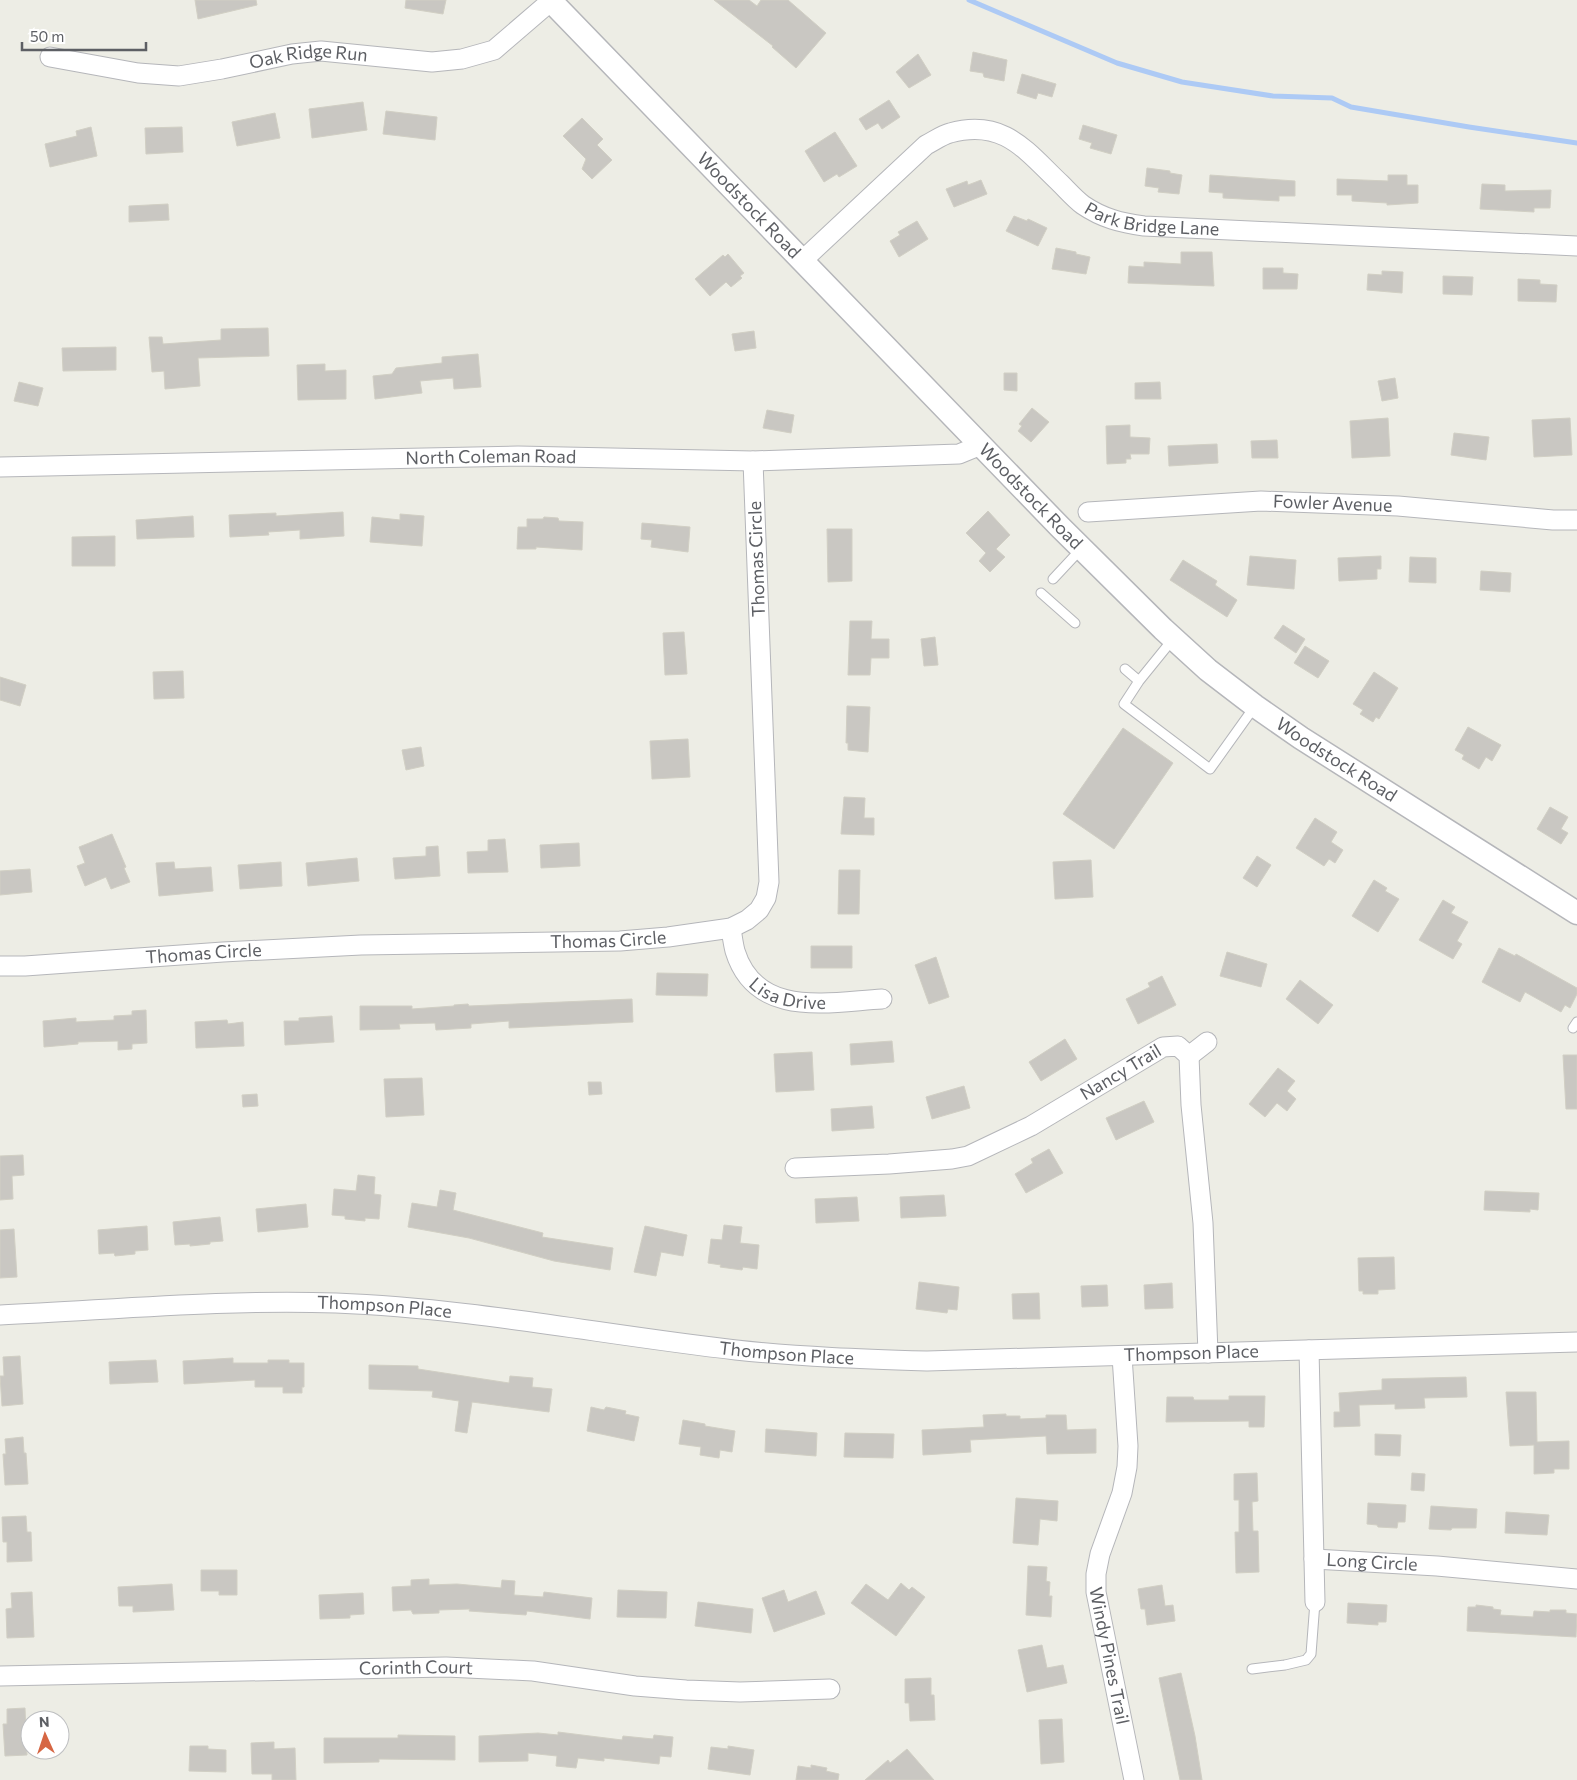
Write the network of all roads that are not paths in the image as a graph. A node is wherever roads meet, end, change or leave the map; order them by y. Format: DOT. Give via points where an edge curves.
graph roads {
  1 [pos="551,0"];
  2 [pos="50,57"];
  3 [pos="1577,246"];
  4 [pos="803,260"];
  5 [pos="981,445"];
  6 [pos="753,460"];
  7 [pos="0,467"];
  8 [pos="1088,512"];
  9 [pos="1577,520"];
  10 [pos="1082,548"];
  11 [pos="1053,579"];
  12 [pos="1041,593"];
  13 [pos="1075,623"];
  14 [pos="1174,639"];
  15 [pos="1125,668"];
  16 [pos="1139,681"];
  17 [pos="1255,706"];
  18 [pos="1577,913"];
  19 [pos="731,928"];
  20 [pos="0,966"];
  21 [pos="882,999"];
  22 [pos="1207,1042"];
  23 [pos="1189,1056"];
  24 [pos="795,1168"];
  25 [pos="0,1315"];
  26 [pos="1577,1342"];
  27 [pos="1309,1350"];
  28 [pos="1208,1353"];
  29 [pos="1122,1356"];
  30 [pos="1314,1559"];
  31 [pos="1577,1579"];
  32 [pos="1315,1602"];
  33 [pos="1252,1669"];
  34 [pos="0,1676"];
  35 [pos="830,1689"];
  36 [pos="1134,1780"];
  1 -- 2 [label="street, Oak Ridge Run" via="494,50 462,59 432,62 321,52 292,54 179,76 138,73"];
  1 -- 4 [label="street, Woodstock Road"];
  3 -- 4 [label="street, Park Bridge Lane" via="1125,224 1103,217 1081,204 1015,141 997,132 976,129 948,133 926,145"];
  4 -- 5 [label="street, Woodstock Road"];
  5 -- 6 [label="street, North Coleman Road" via="959,454"];
  5 -- 10 [label="street, Woodstock Road"];
  6 -- 7 [label="street, North Coleman Road" via="518,456"];
  6 -- 19 [label="street, Thomas Circle" via="769,882 766,898 759,910"];
  8 -- 9 [label="street, Fowler Avenue" via="1261,501 1398,506"];
  10 -- 11 [label="lane"];
  10 -- 14 [label="street, Woodstock Road"];
  12 -- 13 [label="lane"];
  14 -- 16 [label="lane"];
  14 -- 17 [label="street, Woodstock Road"];
  15 -- 16 [label="lane"];
  16 -- 17 [label="lane" via="1124,704 1210,769"];
  17 -- 18 [label="street, Woodstock Road"];
  19 -- 20 [label="street, Thomas Circle" via="620,941 361,945"];
  19 -- 21 [label="street, Lisa Drive" via="742,967 754,983 773,996 804,1003"];
  22 -- 23 [label="street"];
  23 -- 24 [label="street, Nancy Trail" via="1178,1046 1164,1047 1031,1126 968,1156"];
  23 -- 28 [label="street, Nancy Trail" via="1203,1223"];
  25 -- 29 [label="street, Thompson Place" via="239,1304 336,1304 448,1312 819,1358 927,1361"];
  26 -- 27 [label="street, Thompson Place"];
  27 -- 28 [label="street, Thompson Place"];
  27 -- 30 [label="street, Long Circle"];
  28 -- 29 [label="street, Thompson Place"];
  29 -- 36 [label="street, Windy Pines Trail" via="1127,1467 1122,1493 1100,1554 1096,1592"];
  30 -- 31 [label="street, Long Circle"];
  30 -- 32 [label="street"];
  32 -- 33 [label="lane" via="1311,1654 1306,1660"];
  34 -- 35 [label="street, Corinth Court" via="446,1667 533,1671 686,1690"];
}
